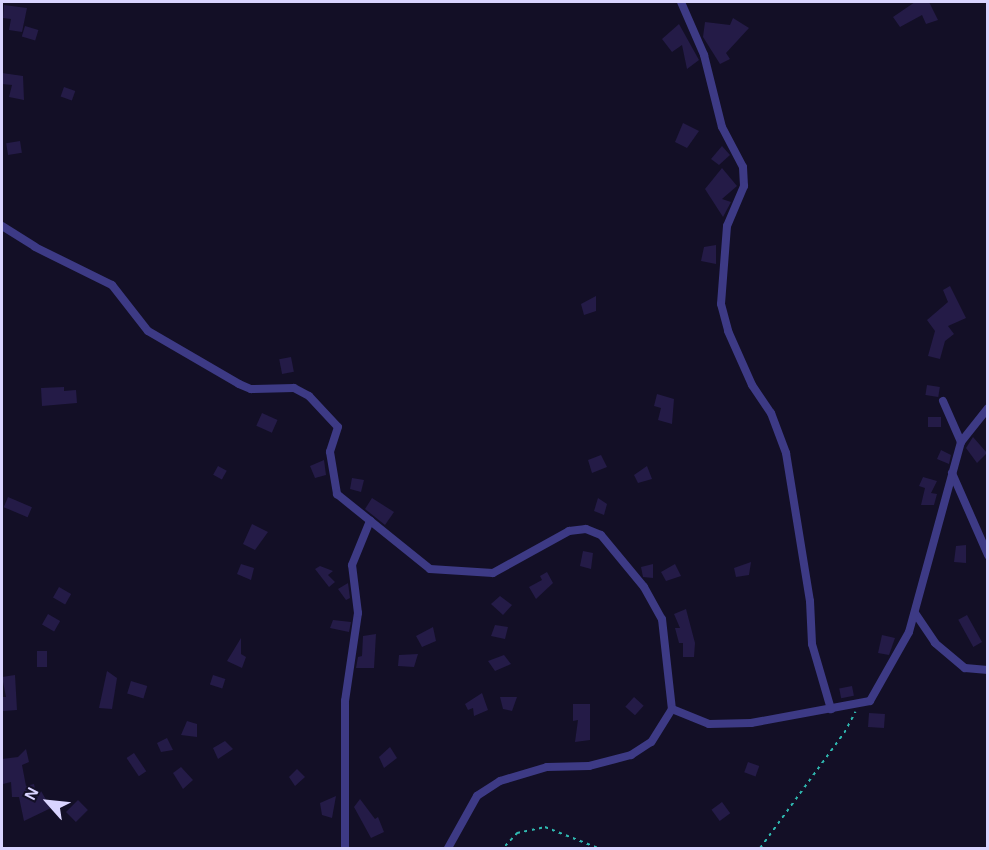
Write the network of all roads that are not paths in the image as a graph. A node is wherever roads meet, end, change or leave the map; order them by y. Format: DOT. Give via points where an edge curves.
graph roads {
  1 [pos="681,2"];
  2 [pos="2,226"];
  3 [pos="943,401"];
  4 [pos="987,408"];
  5 [pos="961,442"];
  6 [pos="952,472"];
  7 [pos="370,521"];
  8 [pos="987,555"];
  9 [pos="915,613"];
  10 [pos="987,670"];
  11 [pos="672,709"];
  12 [pos="831,709"];
  13 [pos="345,849"];
  14 [pos="448,849"];
  1 -- 12 [label="street" via="704,55 722,127 743,167 744,186 727,226 721,304 728,331 752,385 771,412 786,453 810,601 812,644"];
  2 -- 7 [label="street" via="112,285 148,331 239,384 251,388 294,388 309,396 338,427 330,452 337,494"];
  3 -- 5 [label="street"];
  4 -- 5 [label="street"];
  5 -- 6 [label="street"];
  6 -- 8 [label="street"];
  6 -- 9 [label="street"];
  7 -- 11 [label="street" via="418,561 448,572 493,573 569,531 586,529 601,535 645,587 662,620"];
  7 -- 13 [label="street" via="352,565 358,613 345,701"];
  9 -- 10 [label="street" via="935,643 965,668"];
  9 -- 12 [label="street" via="896,660 870,701"];
  11 -- 12 [label="street" via="709,724 751,723"];
  11 -- 14 [label="street" via="651,742 631,755 589,766 547,766 500,782 477,796"];
}
